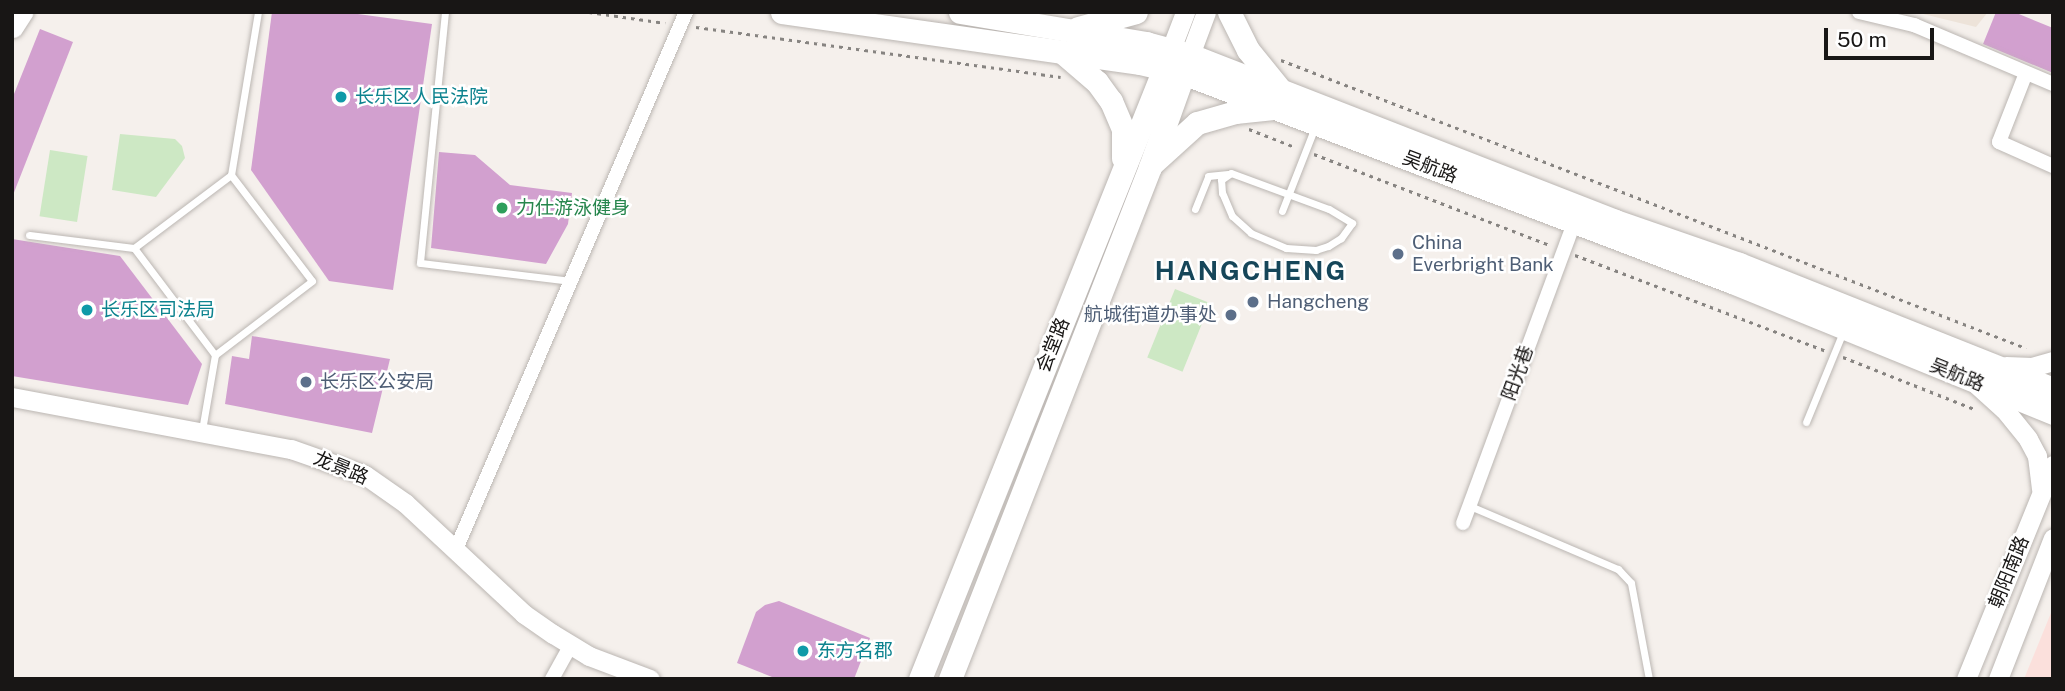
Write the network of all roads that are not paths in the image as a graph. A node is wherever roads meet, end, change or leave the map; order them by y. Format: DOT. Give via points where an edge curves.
graph roads {
  1 [pos="18,12"];
  2 [pos="258,12"];
  3 [pos="445,12"];
  4 [pos="782,12"];
  5 [pos="960,12"];
  6 [pos="1136,12"];
  7 [pos="1185,12"];
  8 [pos="1206,12"];
  9 [pos="1229,12"];
  10 [pos="1859,12"];
  11 [pos="683,18"];
  12 [pos="12,24"];
  13 [pos="1064,41"];
  14 [pos="1177,62"];
  15 [pos="2026,73"];
  16 [pos="2053,84"];
  17 [pos="1278,99"];
  18 [pos="1316,123"];
  19 [pos="2053,166"];
  20 [pos="1150,167"];
  21 [pos="1121,173"];
  22 [pos="1231,173"];
  23 [pos="231,175"];
  24 [pos="1289,193"];
  25 [pos="1195,208"];
  26 [pos="1282,211"];
  27 [pos="1574,223"];
  28 [pos="29,236"];
  29 [pos="134,248"];
  30 [pos="570,281"];
  31 [pos="1844,328"];
  32 [pos="215,355"];
  33 [pos="2053,361"];
  34 [pos="1978,372"];
  35 [pos="2053,389"];
  36 [pos="12,397"];
  37 [pos="2053,413"];
  38 [pos="1806,422"];
  39 [pos="202,431"];
  40 [pos="2053,465"];
  41 [pos="2041,494"];
  42 [pos="1469,506"];
  43 [pos="1463,523"];
  44 [pos="2053,538"];
  45 [pos="456,549"];
  46 [pos="571,645"];
  47 [pos="552,679"];
  48 [pos="650,679"];
  49 [pos="920,679"];
  50 [pos="950,679"];
  51 [pos="1649,679"];
  52 [pos="1966,679"];
  53 [pos="1998,679"];
  1 -- 12 [label="main road"];
  2 -- 23 [label="lane"];
  3 -- 30 [label="lane" via="420,263"];
  4 -- 13 [label="main road, 吴航路"];
  5 -- 13 [label="main road, 吴航路"];
  6 -- 13 [label="main road"];
  7 -- 14 [label="street, 会堂路"];
  8 -- 14 [label="street, 会堂路"];
  9 -- 17 [label="main road"];
  10 -- 15 [label="street" via="1914,25"];
  11 -- 30 [label="street"];
  13 -- 14 [label="main road, 吴航路"];
  13 -- 21 [label="main road" via="1117,113 1123,129"];
  14 -- 17 [label="main road, 吴航路"];
  14 -- 20 [label="main road, 会堂路"];
  14 -- 21 [label="main road, 会堂路"];
  15 -- 16 [label="street"];
  15 -- 19 [label="street" via="1999,142"];
  17 -- 18 [label="main road, 吴航路"];
  17 -- 20 [label="main road" via="1197,123"];
  17 -- 34 [label="main road, 吴航路" via="1739,264"];
  18 -- 24 [label="lane"];
  18 -- 27 [label="main road, 吴航路"];
  20 -- 50 [label="main road, 会堂路"];
  21 -- 49 [label="main road, 会堂路"];
  22 -- 24 [label="lane"];
  22 -- 24 [label="lane" via="1221,180 1232,216 1251,233 1286,248 1328,246 1341,238 1352,222"];
  22 -- 25 [label="lane" via="1208,176"];
  23 -- 29 [label="lane"];
  23 -- 32 [label="lane" via="312,281"];
  24 -- 26 [label="lane"];
  27 -- 31 [label="main road, 吴航路"];
  27 -- 42 [label="street, 阳光巷"];
  28 -- 29 [label="lane"];
  29 -- 32 [label="lane"];
  30 -- 45 [label="street"];
  31 -- 34 [label="main road, 吴航路"];
  31 -- 38 [label="lane"];
  32 -- 39 [label="lane"];
  33 -- 34 [label="street"];
  34 -- 35 [label="main road, 吴航路"];
  34 -- 37 [label="main road, 吴航路"];
  34 -- 41 [label="street" via="2032,446"];
  36 -- 39 [label="street, 龙景路"];
  39 -- 45 [label="street, 龙景路" via="291,449 365,475 405,503"];
  40 -- 41 [label="street, 朝阳南路"];
  41 -- 52 [label="street, 朝阳南路"];
  42 -- 43 [label="street, 阳光巷"];
  42 -- 51 [label="lane" via="1618,569 1631,583"];
  44 -- 53 [label="street, 朝阳南路"];
  45 -- 46 [label="street, 龙景路" via="524,614"];
  46 -- 47 [label="street"];
  46 -- 48 [label="street, 龙景路"];
}
